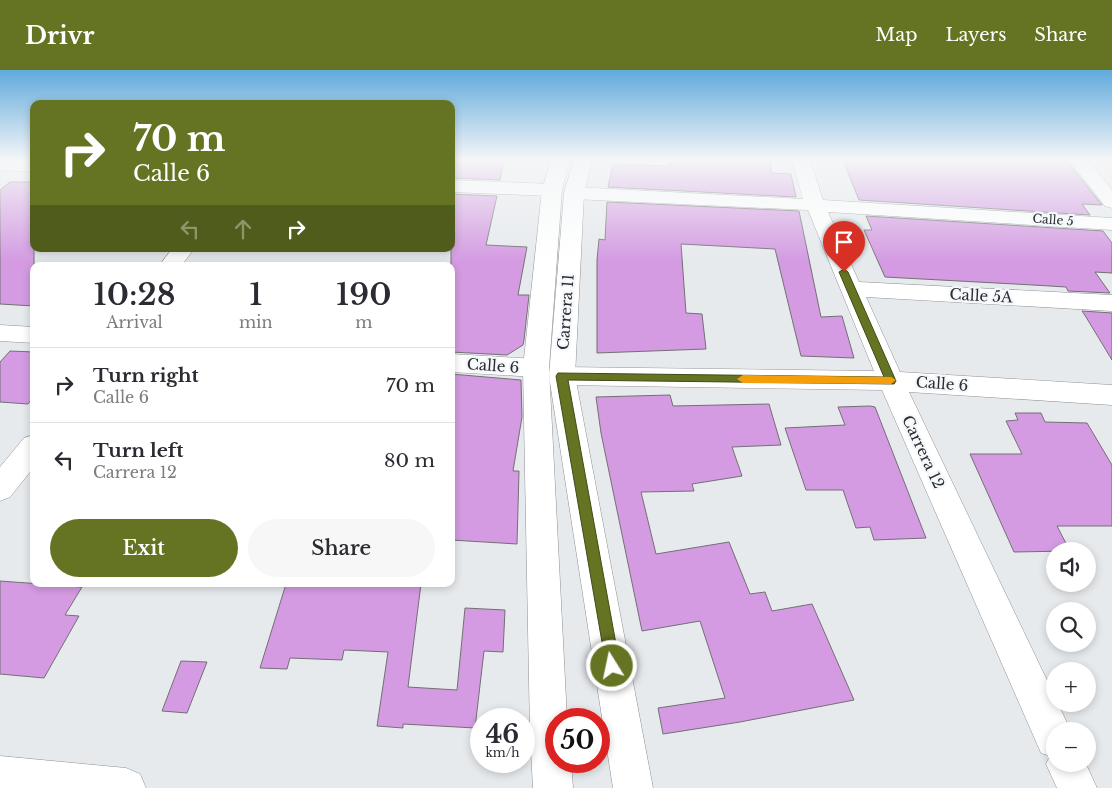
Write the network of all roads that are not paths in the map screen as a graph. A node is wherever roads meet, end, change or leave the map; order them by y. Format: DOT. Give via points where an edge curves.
graph roads {
  1 [pos="563,194"];
  2 [pos="608,194"];
  3 [pos="811,194"];
  4 [pos="815,205"];
  5 [pos="1112,224"];
  6 [pos="181,252"];
  7 [pos="173,262"];
  8 [pos="851,289"];
  9 [pos="1112,303"];
  10 [pos="0,333"];
  11 [pos="30,335"];
  12 [pos="455,363"];
  13 [pos="549,372"];
  14 [pos="891,381"];
  15 [pos="1112,395"];
  16 [pos="30,451"];
  17 [pos="0,488"];
  18 [pos="1047,722"];
  19 [pos="1070,772"];
  20 [pos="0,776"];
  21 [pos="126,788"];
  22 [pos="553,788"];
  23 [pos="633,788"];
  24 [pos="1077,788"];
  1 -- 13 [label="street, Carrera 11"];
  2 -- 4 [label="street, Calle 5"];
  3 -- 4 [label="street, Carrera 12"];
  4 -- 5 [label="street, Calle 5"];
  4 -- 8 [label="street, Carrera 12"];
  6 -- 7 [label="street"];
  8 -- 9 [label="street, Calle 5A"];
  8 -- 14 [label="street, Carrera 12"];
  10 -- 11 [label="street"];
  12 -- 13 [label="street, Calle 6"];
  13 -- 14 [label="street, Calle 6"];
  13 -- 22 [label="street, Carrera 11" via="549,733"];
  13 -- 23 [label="street, Carrera 11"];
  14 -- 15 [label="street, Calle 6"];
  14 -- 18 [label="street, Carrera 12"];
  16 -- 17 [label="street"];
  19 -- 24 [label="street"];
  20 -- 21 [label="street"];
}
